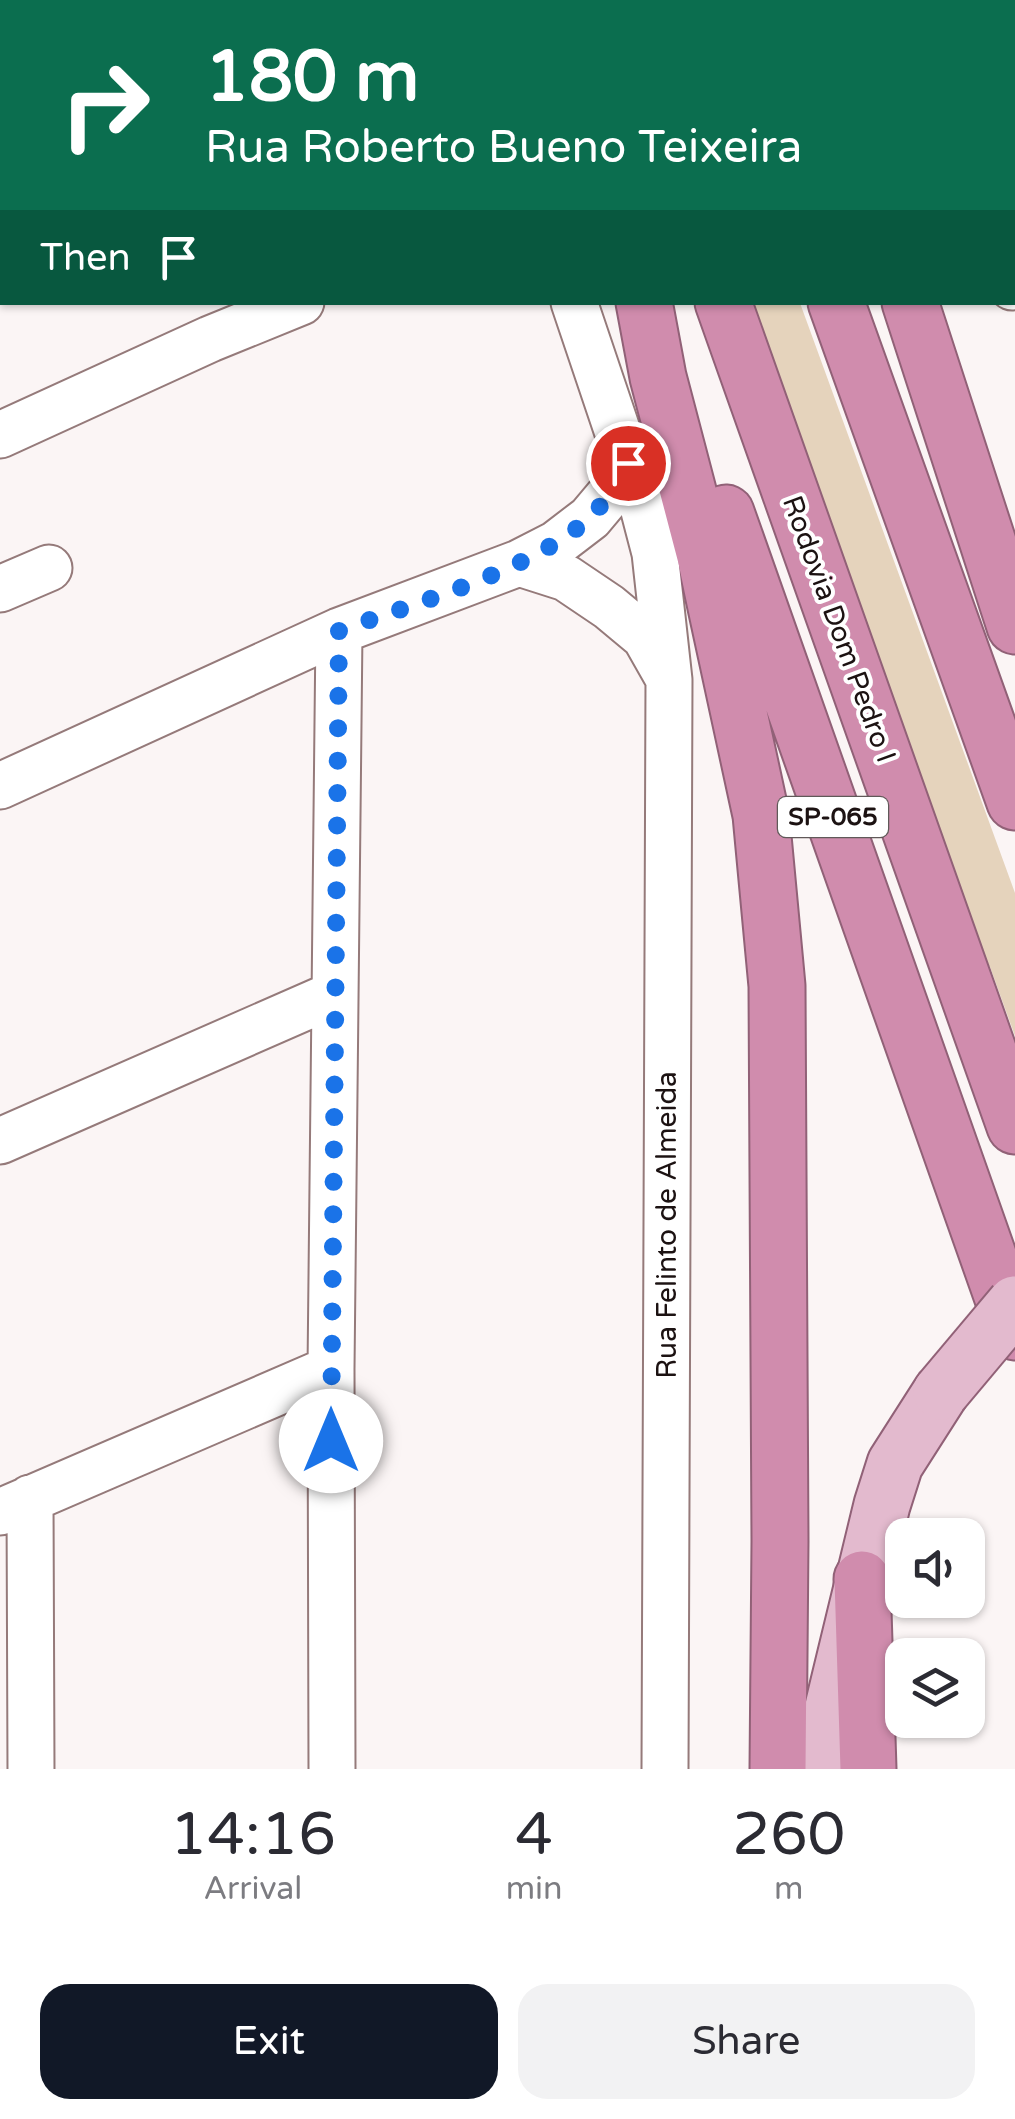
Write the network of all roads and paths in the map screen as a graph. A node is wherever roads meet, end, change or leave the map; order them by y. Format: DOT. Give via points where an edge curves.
graph roads {
  1 [pos="286,305"];
  2 [pos="575,305"];
  3 [pos="648,305"];
  4 [pos="649,305"];
  5 [pos="724,305"];
  6 [pos="837,305"];
  7 [pos="911,305"];
  8 [pos="912,305"];
  9 [pos="204,321"];
  10 [pos="0,435"];
  11 [pos="628,463"];
  12 [pos="1015,498"];
  13 [pos="519,563"];
  14 [pos="49,568"];
  15 [pos="0,589"];
  16 [pos="1015,626"];
  17 [pos="339,631"];
  18 [pos="669,680"];
  19 [pos="0,786"];
  20 [pos="1015,802"];
  21 [pos="335,994"];
  22 [pos="1015,1126"];
  23 [pos="0,1141"];
  24 [pos="1015,1304"];
  25 [pos="1015,1332"];
  26 [pos="331,1368"];
  27 [pos="15,1505"];
  28 [pos="862,1578"];
  29 [pos="31,1769"];
  30 [pos="332,1769"];
  31 [pos="665,1769"];
  32 [pos="778,1769"];
  33 [pos="818,1769"];
  34 [pos="868,1769"];
  1 -- 9 [label="street"];
  2 -- 11 [label="street, Rua Felinto de Almeida"];
  3 -- 32 [label="highway" via="658,377 762,814 777,986"];
  4 -- 25 [label="highway, SP-065"];
  5 -- 22 [label="highway, Rodovia Dom Pedro I / SP-065"];
  6 -- 20 [label="highway"];
  7 -- 16 [label="highway"];
  8 -- 12 [label="highway"];
  9 -- 10 [label="street"];
  11 -- 13 [label="street" via="590,518"];
  11 -- 18 [label="street, Rua Felinto de Almeida" via="655,553"];
  13 -- 17 [label="street"];
  13 -- 18 [label="street" via="566,578 609,607 645,638"];
  14 -- 15 [label="street"];
  17 -- 19 [label="street"];
  17 -- 21 [label="street"];
  18 -- 31 [label="street, Rua Felinto de Almeida"];
  21 -- 23 [label="street"];
  21 -- 26 [label="street"];
  24 -- 28 [label="main road, bridge" via="941,1392 896,1464"];
  26 -- 27 [label="street"];
  26 -- 30 [label="street"];
  27 -- 29 [label="street"];
  28 -- 33 [label="main road"];
  28 -- 34 [label="highway"];
}
